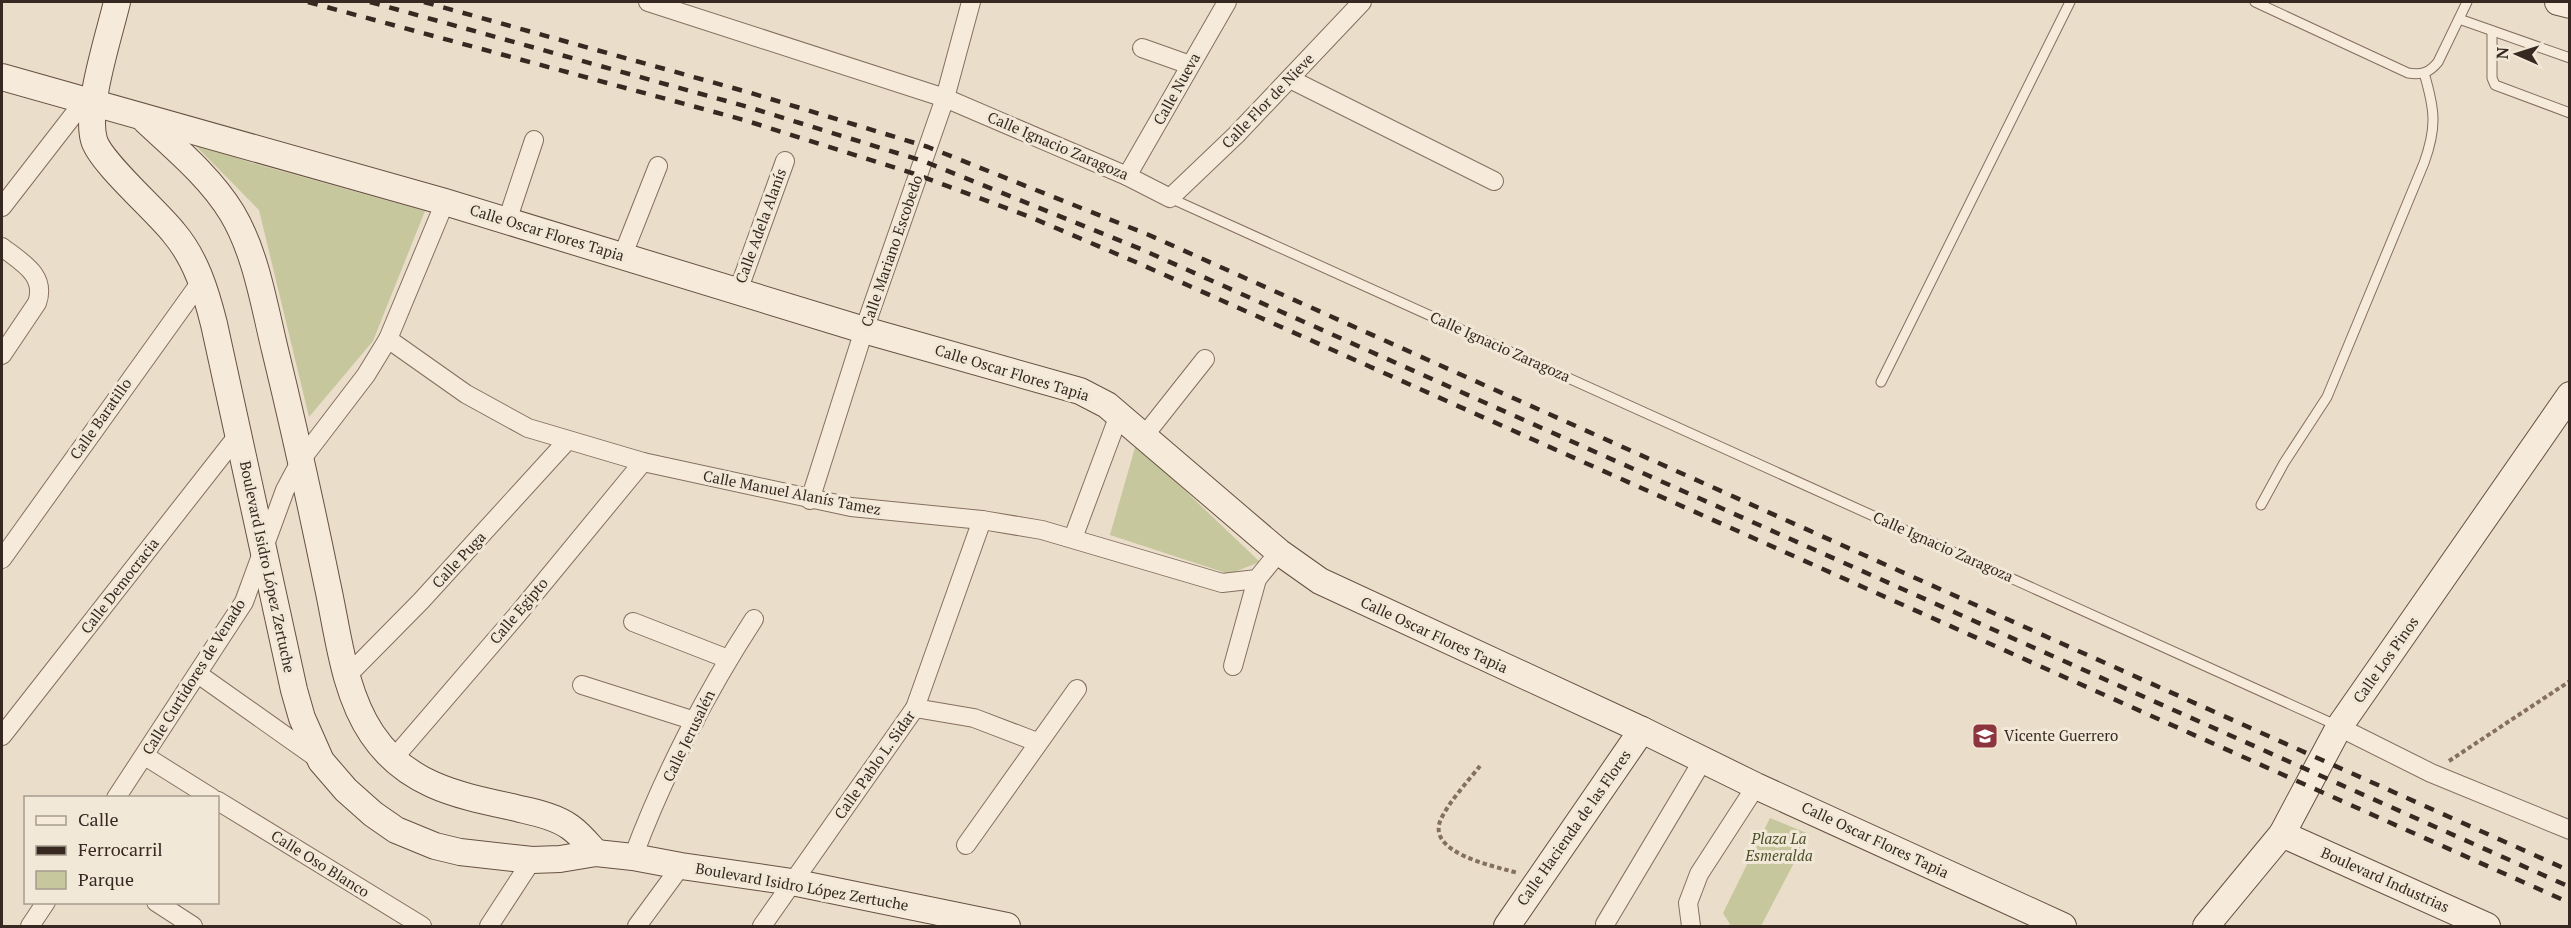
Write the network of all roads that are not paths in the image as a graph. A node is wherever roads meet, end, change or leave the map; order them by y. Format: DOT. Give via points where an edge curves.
graph roads {
  1 [pos="117,2"];
  2 [pos="648,2"];
  3 [pos="971,2"];
  4 [pos="1227,2"];
  5 [pos="1362,2"];
  6 [pos="2070,2"];
  7 [pos="2255,2"];
  8 [pos="2467,2"];
  9 [pos="2558,2"];
  10 [pos="2570,5"];
  11 [pos="689,8"];
  12 [pos="2459,19"];
  13 [pos="2492,31"];
  14 [pos="1142,48"];
  15 [pos="2570,58"];
  16 [pos="1190,65"];
  17 [pos="2424,73"];
  18 [pos="2,77"];
  19 [pos="1290,79"];
  20 [pos="945,98"];
  21 [pos="90,101"];
  22 [pos="2570,113"];
  23 [pos="142,117"];
  24 [pos="534,140"];
  25 [pos="784,161"];
  26 [pos="658,166"];
  27 [pos="1127,176"];
  28 [pos="1494,181"];
  29 [pos="1170,198"];
  30 [pos="445,202"];
  31 [pos="2,207"];
  32 [pos="507,221"];
  33 [pos="2,247"];
  34 [pos="622,257"];
  35 [pos="202,280"];
  36 [pos="738,291"];
  37 [pos="864,330"];
  38 [pos="388,339"];
  39 [pos="2,355"];
  40 [pos="1205,359"];
  41 [pos="1881,382"];
  42 [pos="2570,395"];
  43 [pos="1119,415"];
  44 [pos="238,435"];
  45 [pos="1144,436"];
  46 [pos="567,441"];
  47 [pos="301,460"];
  48 [pos="643,462"];
  49 [pos="810,500"];
  50 [pos="2261,505"];
  51 [pos="982,520"];
  52 [pos="1073,538"];
  53 [pos="264,552"];
  54 [pos="1279,552"];
  55 [pos="2,559"];
  56 [pos="1257,579"];
  57 [pos="754,619"];
  58 [pos="633,622"];
  59 [pos="728,659"];
  60 [pos="1233,666"];
  61 [pos="198,674"];
  62 [pos="347,676"];
  63 [pos="582,685"];
  64 [pos="1077,689"];
  65 [pos="915,708"];
  66 [pos="8,719"];
  67 [pos="695,721"];
  68 [pos="2339,727"];
  69 [pos="1642,730"];
  70 [pos="2,736"];
  71 [pos="1037,742"];
  72 [pos="145,756"];
  73 [pos="393,759"];
  74 [pos="1703,760"];
  75 [pos="321,761"];
  76 [pos="1756,786"];
  77 [pos="117,796"];
  78 [pos="209,796"];
  79 [pos="219,802"];
  80 [pos="2570,830"];
  81 [pos="2282,834"];
  82 [pos="966,845"];
  83 [pos="596,853"];
  84 [pos="633,857"];
  85 [pos="532,860"];
  86 [pos="681,866"];
  87 [pos="792,882"];
  88 [pos="45,904"];
  89 [pos="158,904"];
  90 [pos="1605,924"];
  91 [pos="30,927"];
  92 [pos="193,927"];
  93 [pos="422,927"];
  94 [pos="489,927"];
  95 [pos="637,927"];
  96 [pos="762,927"];
  97 [pos="1007,927"];
  98 [pos="1507,927"];
  99 [pos="1691,927"];
  100 [pos="2063,927"];
  101 [pos="2206,927"];
  102 [pos="2487,927"];
  1 -- 21 [label="street, Boulevard Isidro López Zertuche"];
  2 -- 11 [label="street, Calle Ignacio Zaragoza"];
  3 -- 20 [label="street, Calle Mariano Escobedo"];
  4 -- 16 [label="street, Calle Nueva"];
  5 -- 19 [label="street, Calle Flor de Nieve"];
  6 -- 41 [label="lane"];
  7 -- 17 [label="lane" via="2408,73"];
  8 -- 12 [label="lane"];
  9 -- 10 [label="street"];
  11 -- 20 [label="street, Calle Ignacio Zaragoza"];
  12 -- 13 [label="lane"];
  12 -- 17 [label="lane" via="2443,55 2432,70"];
  13 -- 15 [label="lane"];
  13 -- 22 [label="lane" via="2495,85"];
  14 -- 16 [label="street"];
  16 -- 27 [label="street, Calle Nueva"];
  17 -- 50 [label="lane" via="2435,123 2424,163 2327,398"];
  18 -- 21 [label="street, Calle Oscar Flores Tapia"];
  19 -- 28 [label="street"];
  19 -- 29 [label="street, Calle Flor de Nieve"];
  20 -- 27 [label="street, Calle Ignacio Zaragoza"];
  20 -- 37 [label="street, Calle Mariano Escobedo"];
  21 -- 23 [label="street, Calle Oscar Flores Tapia"];
  21 -- 31 [label="street"];
  21 -- 35 [label="street, Boulevard Isidro López Zertuche" via="100,153 176,234"];
  23 -- 30 [label="street, Calle Oscar Flores Tapia"];
  23 -- 47 [label="street" via="204,177 233,214 253,263"];
  24 -- 32 [label="street"];
  25 -- 36 [label="street, Calle Adela Alanís"];
  26 -- 34 [label="street"];
  27 -- 29 [label="street, Calle Ignacio Zaragoza"];
  29 -- 68 [label="lane, Calle Ignacio Zaragoza"];
  30 -- 32 [label="street, Calle Oscar Flores Tapia"];
  30 -- 38 [label="street, Calle Curtidores de Venado"];
  32 -- 34 [label="street, Calle Oscar Flores Tapia"];
  33 -- 39 [label="street" via="36,276 40,294"];
  34 -- 36 [label="street, Calle Oscar Flores Tapia"];
  35 -- 44 [label="street, Boulevard Isidro López Zertuche"];
  35 -- 55 [label="street, Calle Baratillo"];
  36 -- 37 [label="street, Calle Oscar Flores Tapia"];
  37 -- 43 [label="street, Calle Oscar Flores Tapia" via="1064,385 1093,396"];
  37 -- 49 [label="street, Calle Mariano Escobedo"];
  38 -- 46 [label="street, Calle Manuel Alanís Tamez" via="499,414"];
  38 -- 47 [label="street, Calle Curtidores de Venado" via="366,375"];
  40 -- 45 [label="street"];
  42 -- 68 [label="street, Calle Los Pinos"];
  43 -- 45 [label="street, Calle Oscar Flores Tapia"];
  43 -- 52 [label="street"];
  44 -- 53 [label="street, Boulevard Isidro López Zertuche"];
  44 -- 66 [label="street, Calle Democracia"];
  45 -- 54 [label="street, Calle Oscar Flores Tapia"];
  46 -- 48 [label="street, Calle Manuel Alanís Tamez"];
  46 -- 62 [label="street, Calle Puga"];
  47 -- 53 [label="street, Calle Curtidores de Venado" via="276,512"];
  47 -- 62 [label="street"];
  48 -- 49 [label="street, Calle Manuel Alanís Tamez"];
  48 -- 73 [label="street, Calle Egipto"];
  49 -- 51 [label="street, Calle Manuel Alanís Tamez" via="899,514"];
  51 -- 52 [label="street, Calle Manuel Alanís Tamez"];
  51 -- 65 [label="street, Calle Pablo L. Sidar"];
  52 -- 56 [label="street, Calle Manuel Alanís Tamez" via="1222,583"];
  53 -- 61 [label="street, Calle Curtidores de Venado" via="244,602"];
  53 -- 75 [label="street, Boulevard Isidro López Zertuche" via="294,690"];
  54 -- 56 [label="street"];
  54 -- 69 [label="street, Calle Oscar Flores Tapia" via="1320,581 1357,600"];
  56 -- 60 [label="street"];
  57 -- 59 [label="street, Calle Jerusalén"];
  58 -- 59 [label="street"];
  59 -- 67 [label="street, Calle Jerusalén"];
  61 -- 72 [label="street, Calle Curtidores de Venado"];
  61 -- 75 [label="street"];
  62 -- 73 [label="street" via="366,724"];
  63 -- 67 [label="street"];
  64 -- 71 [label="street"];
  65 -- 71 [label="street" via="974,718"];
  65 -- 87 [label="street, Calle Pablo L. Sidar"];
  66 -- 70 [label="street, Calle Democracia"];
  67 -- 84 [label="street, Calle Jerusalén"];
  68 -- 80 [label="street" via="2431,773"];
  68 -- 81 [label="street, Calle Los Pinos"];
  69 -- 74 [label="street, Calle Oscar Flores Tapia"];
  69 -- 98 [label="street, Calle Hacienda de las Flores"];
  71 -- 82 [label="street"];
  72 -- 77 [label="street, Calle Curtidores de Venado"];
  72 -- 78 [label="street"];
  73 -- 83 [label="street" via="421,781 439,789 556,819 581,836"];
  74 -- 76 [label="street, Calle Oscar Flores Tapia"];
  74 -- 90 [label="street"];
  75 -- 85 [label="street, Boulevard Isidro López Zertuche" via="373,814 415,839 460,852"];
  76 -- 99 [label="street" via="1699,874 1688,903"];
  76 -- 100 [label="street, Calle Oscar Flores Tapia"];
  79 -- 93 [label="street, Calle Oso Blanco"];
  81 -- 101 [label="street, Calle Los Pinos"];
  81 -- 102 [label="street, Boulevard Industrias"];
  83 -- 84 [label="street, Boulevard Isidro López Zertuche"];
  83 -- 85 [label="street, Boulevard Isidro López Zertuche"];
  84 -- 86 [label="street, Boulevard Isidro López Zertuche"];
  85 -- 94 [label="street"];
  86 -- 87 [label="street, Boulevard Isidro López Zertuche"];
  86 -- 95 [label="street"];
  87 -- 96 [label="street, Calle Pablo L. Sidar"];
  87 -- 97 [label="street, Boulevard Isidro López Zertuche"];
  88 -- 91 [label="street"];
  89 -- 92 [label="street"];
}
